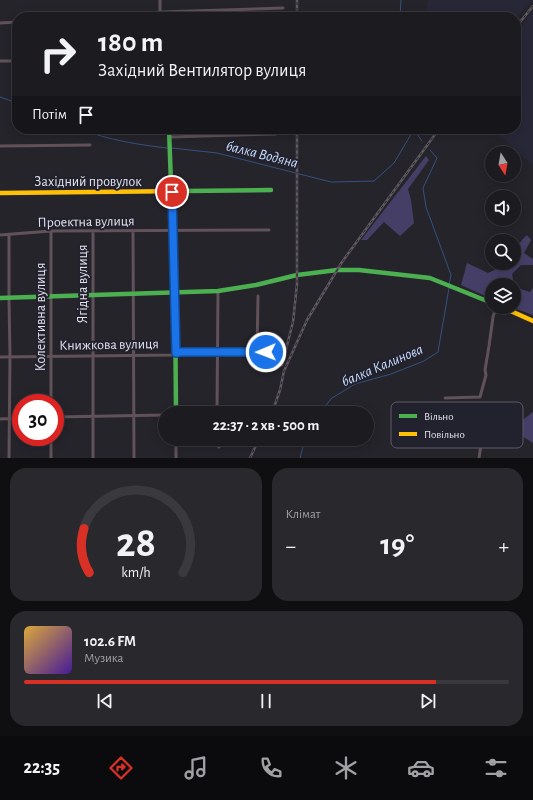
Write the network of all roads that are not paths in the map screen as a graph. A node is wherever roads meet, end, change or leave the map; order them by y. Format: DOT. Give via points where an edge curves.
graph roads {
  1 [pos="160,0"];
  2 [pos="283,8"];
  3 [pos="160,12"];
  4 [pos="12,22"];
  5 [pos="0,23"];
  6 [pos="12,61"];
  7 [pos="0,62"];
  8 [pos="170,134"];
  9 [pos="276,134"];
  10 [pos="170,137"];
  11 [pos="90,145"];
  12 [pos="0,146"];
  13 [pos="272,190"];
  14 [pos="172,192"];
  15 [pos="0,193"];
  16 [pos="173,230"];
  17 [pos="269,230"];
  18 [pos="51,231"];
  19 [pos="93,231"];
  20 [pos="133,231"];
  21 [pos="9,234"];
  22 [pos="0,235"];
  23 [pos="218,291"];
  24 [pos="175,292"];
  25 [pos="134,294"];
  26 [pos="93,295"];
  27 [pos="50,296"];
  28 [pos="258,296"];
  29 [pos="0,298"];
  30 [pos="9,298"];
  31 [pos="485,300"];
  32 [pos="494,314"];
  33 [pos="519,314"];
  34 [pos="533,320"];
  35 [pos="218,352"];
  36 [pos="257,352"];
  37 [pos="266,352"];
  38 [pos="176,353"];
  39 [pos="134,355"];
  40 [pos="10,356"];
  41 [pos="50,356"];
  42 [pos="93,356"];
  43 [pos="0,357"];
  44 [pos="50,394"];
  45 [pos="445,398"];
  46 [pos="176,406"];
  47 [pos="218,406"];
  48 [pos="158,415"];
  49 [pos="93,416"];
  50 [pos="134,416"];
  51 [pos="64,417"];
  52 [pos="0,419"];
  53 [pos="9,419"];
  54 [pos="12,419"];
  55 [pos="51,446"];
  56 [pos="176,446"];
  57 [pos="480,448"];
  58 [pos="9,458"];
  59 [pos="51,458"];
  60 [pos="93,458"];
  61 [pos="134,458"];
  62 [pos="176,458"];
  63 [pos="479,458"];
  1 -- 3 [label="street"];
  2 -- 3 [label="street"];
  4 -- 5 [label="street"];
  6 -- 7 [label="street"];
  8 -- 10 [label="street"];
  9 -- 10 [label="street"];
  10 -- 14 [label="street"];
  11 -- 12 [label="street"];
  13 -- 14 [label="street, Західний провулок"];
  14 -- 15 [label="street, Західний провулок"];
  14 -- 16 [label="street"];
  16 -- 17 [label="street, Проектна вулиця"];
  16 -- 20 [label="street, Проектна вулиця"];
  16 -- 24 [label="street"];
  18 -- 19 [label="street, Проектна вулиця"];
  18 -- 21 [label="street, Проектна вулиця"];
  18 -- 27 [label="street, Колективна вулиця"];
  19 -- 20 [label="street, Проектна вулиця"];
  19 -- 26 [label="street, Ягідна вулиця"];
  20 -- 25 [label="street"];
  21 -- 22 [label="street, Проектна вулиця"];
  21 -- 30 [label="street"];
  23 -- 24 [label="street"];
  23 -- 31 [label="street" via="297,275 359,270 430,278"];
  23 -- 35 [label="street"];
  24 -- 25 [label="street"];
  24 -- 38 [label="street"];
  25 -- 26 [label="street"];
  25 -- 39 [label="street"];
  26 -- 27 [label="street"];
  26 -- 42 [label="street, Ягідна вулиця"];
  27 -- 30 [label="street"];
  27 -- 41 [label="street, Колективна вулиця"];
  28 -- 36 [label="street"];
  29 -- 30 [label="street"];
  30 -- 40 [label="street"];
  32 -- 45 [label="street" via="484,370 486,375 480,397"];
  33 -- 34 [label="street"];
  35 -- 36 [label="street, Книжкова вулиця"];
  35 -- 38 [label="street, Книжкова вулиця"];
  35 -- 47 [label="street"];
  36 -- 37 [label="street, Книжкова вулиця"];
  38 -- 39 [label="street, Книжкова вулиця"];
  38 -- 46 [label="street"];
  39 -- 42 [label="street, Книжкова вулиця"];
  39 -- 50 [label="street"];
  40 -- 41 [label="street, Книжкова вулиця"];
  40 -- 43 [label="street, Книжкова вулиця"];
  40 -- 53 [label="street"];
  41 -- 42 [label="street, Книжкова вулиця"];
  41 -- 44 [label="street, Колективна вулиця"];
  42 -- 49 [label="street, Ягідна вулиця"];
  48 -- 50 [label="street"];
  49 -- 50 [label="street"];
  49 -- 51 [label="street"];
  49 -- 60 [label="street, Ягідна вулиця"];
  50 -- 61 [label="street"];
  52 -- 53 [label="street"];
  53 -- 54 [label="street"];
  53 -- 58 [label="street"];
  55 -- 59 [label="street"];
  56 -- 62 [label="street"];
  57 -- 63 [label="street"];
}
